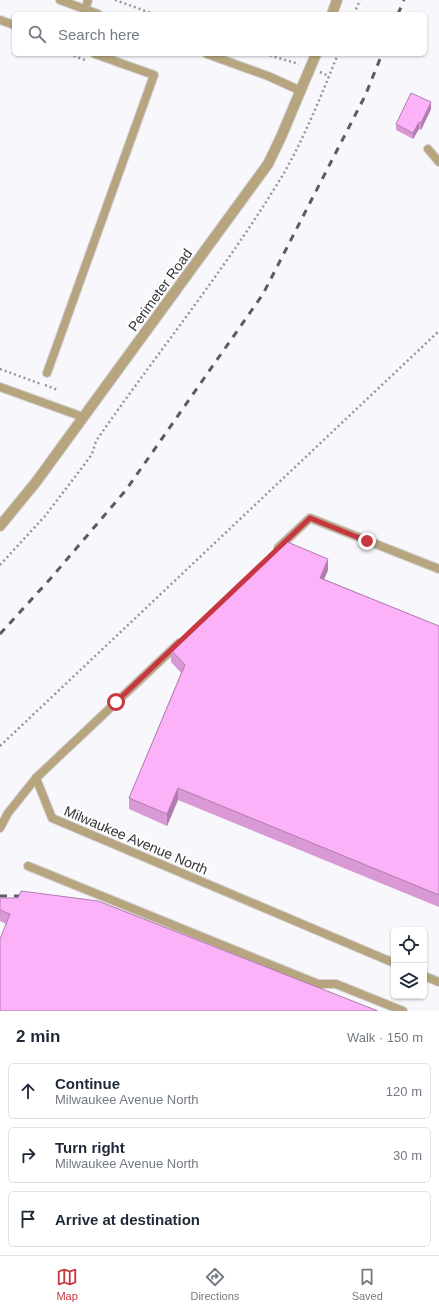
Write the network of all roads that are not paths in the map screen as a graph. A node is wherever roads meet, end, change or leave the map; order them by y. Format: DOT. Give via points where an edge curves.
graph roads {
  1 [pos="60,0"];
  2 [pos="88,0"];
  3 [pos="337,0"];
  4 [pos="84,12"];
  5 [pos="333,12"];
  6 [pos="0,20"];
  7 [pos="12,24"];
  8 [pos="101,56"];
  9 [pos="213,56"];
  10 [pos="315,56"];
  11 [pos="301,91"];
  12 [pos="428,148"];
  13 [pos="439,162"];
  14 [pos="47,373"];
  15 [pos="0,387"];
  16 [pos="83,417"];
  17 [pos="0,526"];
  18 [pos="270,556"];
  19 [pos="439,569"];
  20 [pos="184,637"];
  21 [pos="36,778"];
  22 [pos="0,828"];
  23 [pos="28,866"];
  24 [pos="391,962"];
  25 [pos="427,977"];
  26 [pos="439,982"];
  27 [pos="403,1011"];
  1 -- 4 [label="lane"];
  2 -- 4 [label="lane"];
  3 -- 5 [label="street"];
  6 -- 7 [label="lane"];
  8 -- 14 [label="lane" via="154,75"];
  9 -- 11 [label="lane"];
  10 -- 11 [label="street, Perimeter Road"];
  11 -- 16 [label="street, Perimeter Road" via="268,164 174,296"];
  12 -- 13 [label="lane"];
  15 -- 16 [label="lane"];
  16 -- 17 [label="street, Perimeter Road"];
  18 -- 19 [label="lane" via="310,518"];
  20 -- 21 [label="lane"];
  21 -- 22 [label="lane" via="8,813"];
  21 -- 24 [label="lane, Milwaukee Avenue North" via="52,818"];
  23 -- 27 [label="lane" via="318,984 336,984"];
  25 -- 26 [label="lane"];
}
